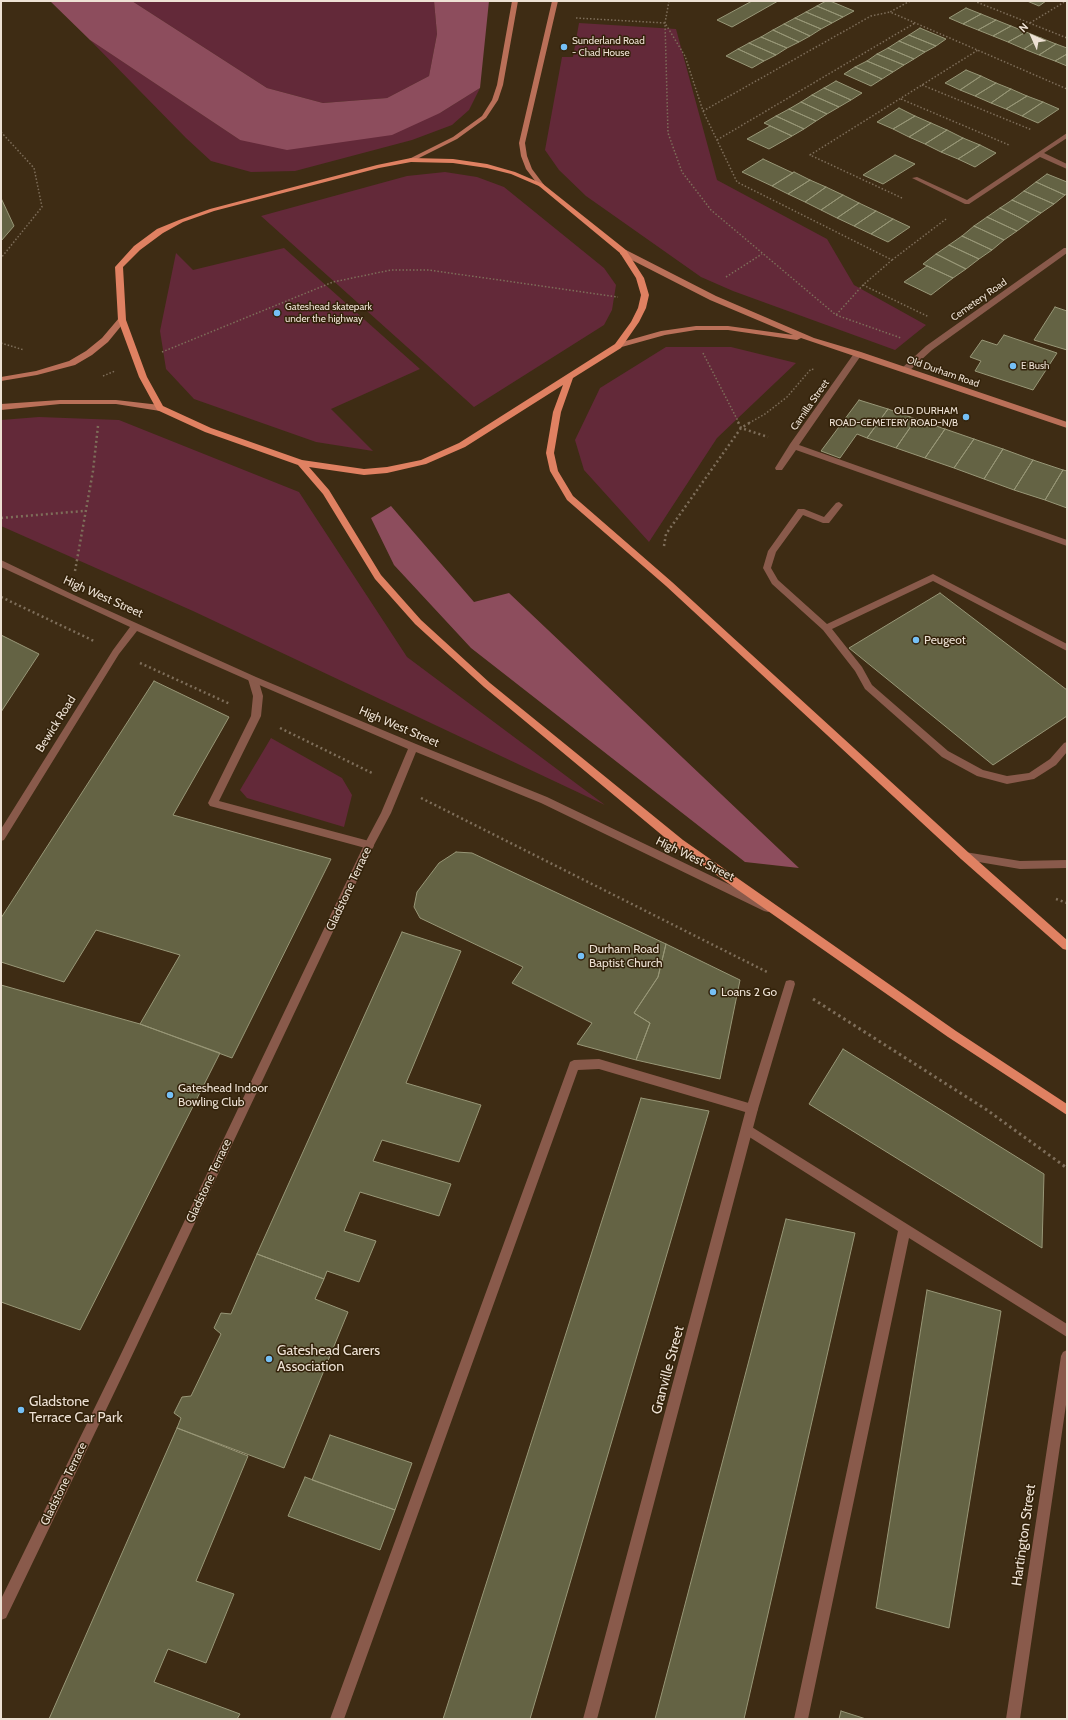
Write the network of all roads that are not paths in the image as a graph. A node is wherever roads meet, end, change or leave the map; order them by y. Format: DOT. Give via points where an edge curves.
graph roads {
  1 [pos="515,1"];
  2 [pos="555,1"];
  3 [pos="1067,135"];
  4 [pos="1038,156"];
  5 [pos="411,160"];
  6 [pos="1067,166"];
  7 [pos="915,178"];
  8 [pos="541,185"];
  9 [pos="1067,250"];
  10 [pos="623,252"];
  11 [pos="122,320"];
  12 [pos="811,340"];
  13 [pos="618,346"];
  14 [pos="858,354"];
  15 [pos="905,370"];
  16 [pos="569,378"];
  17 [pos="1,379"];
  18 [pos="1,407"];
  19 [pos="160,408"];
  20 [pos="1067,425"];
  21 [pos="793,446"];
  22 [pos="301,463"];
  23 [pos="779,468"];
  24 [pos="839,505"];
  25 [pos="1067,543"];
  26 [pos="1,563"];
  27 [pos="136,626"];
  28 [pos="826,628"];
  29 [pos="1067,648"];
  30 [pos="253,679"];
  31 [pos="1067,746"];
  32 [pos="413,747"];
  33 [pos="1,837"];
  34 [pos="369,845"];
  35 [pos="965,856"];
  36 [pos="1067,864"];
  37 [pos="786,917"];
  38 [pos="1067,946"];
  39 [pos="790,984"];
  40 [pos="752,1109"];
  41 [pos="1067,1110"];
  42 [pos="747,1129"];
  43 [pos="905,1228"];
  44 [pos="1067,1331"];
  45 [pos="1067,1356"];
  46 [pos="1062,1418"];
  47 [pos="1,1613"];
  48 [pos="337,1719"];
  49 [pos="590,1719"];
  50 [pos="801,1719"];
  51 [pos="1013,1719"];
  1 -- 5 [label="main road" via="500,85 488,111 473,126 455,138"];
  2 -- 8 [label="main road" via="522,143 529,169"];
  3 -- 4 [label="street"];
  4 -- 6 [label="street"];
  4 -- 7 [label="street" via="967,203"];
  5 -- 8 [label="main road" via="454,161 487,166 513,173"];
  5 -- 11 [label="main road" via="212,210 160,231 137,248 119,267"];
  8 -- 10 [label="main road"];
  9 -- 15 [label="street, Cemetery Road" via="929,348"];
  10 -- 12 [label="main road, Old Durham Road" via="713,298"];
  10 -- 13 [label="main road" via="640,278 645,295 635,322"];
  11 -- 17 [label="main road" via="105,340 72,363 37,373"];
  11 -- 19 [label="main road" via="143,377"];
  12 -- 13 [label="main road, Old Durham Road" via="728,328 696,328 664,333"];
  12 -- 14 [label="main road, Old Durham Road"];
  13 -- 16 [label="main road"];
  14 -- 15 [label="main road, Old Durham Road"];
  14 -- 21 [label="street, Camilla Street"];
  15 -- 20 [label="main road, Old Durham Road"];
  16 -- 22 [label="main road" via="462,445 423,462 364,472"];
  16 -- 35 [label="main road" via="557,412 550,452 554,471 570,498 669,584"];
  18 -- 19 [label="main road" via="116,402"];
  19 -- 22 [label="main road" via="208,430"];
  21 -- 23 [label="street, Camilla Street"];
  21 -- 25 [label="street"];
  22 -- 37 [label="main road" via="326,492 378,577 418,622 487,686 680,843"];
  24 -- 28 [label="street" via="826,521 801,511 772,551 767,568 775,582"];
  26 -- 27 [label="street, High West Street"];
  27 -- 30 [label="street, High West Street"];
  27 -- 33 [label="street, Bewick Road" via="116,652"];
  28 -- 29 [label="street" via="933,577"];
  28 -- 31 [label="street" via="860,669 868,687 945,754 980,773 1007,780 1031,776 1053,762"];
  30 -- 32 [label="street, High West Street"];
  30 -- 34 [label="street" via="258,696 256,716 213,803"];
  32 -- 34 [label="street, Gladstone Terrace" via="398,786"];
  32 -- 37 [label="street, High West Street" via="544,800"];
  34 -- 47 [label="street, Gladstone Terrace"];
  35 -- 36 [label="street" via="1020,865"];
  35 -- 38 [label="main road"];
  37 -- 41 [label="main road" via="952,1034"];
  39 -- 40 [label="street, Granville Street"];
  40 -- 42 [label="street, Granville Street"];
  40 -- 48 [label="street" via="599,1064 574,1065"];
  42 -- 43 [label="street"];
  42 -- 49 [label="street, Granville Street"];
  43 -- 44 [label="street"];
  43 -- 50 [label="street"];
  45 -- 46 [label="street, Hartington Street"];
  46 -- 51 [label="street, Hartington Street"];
}
